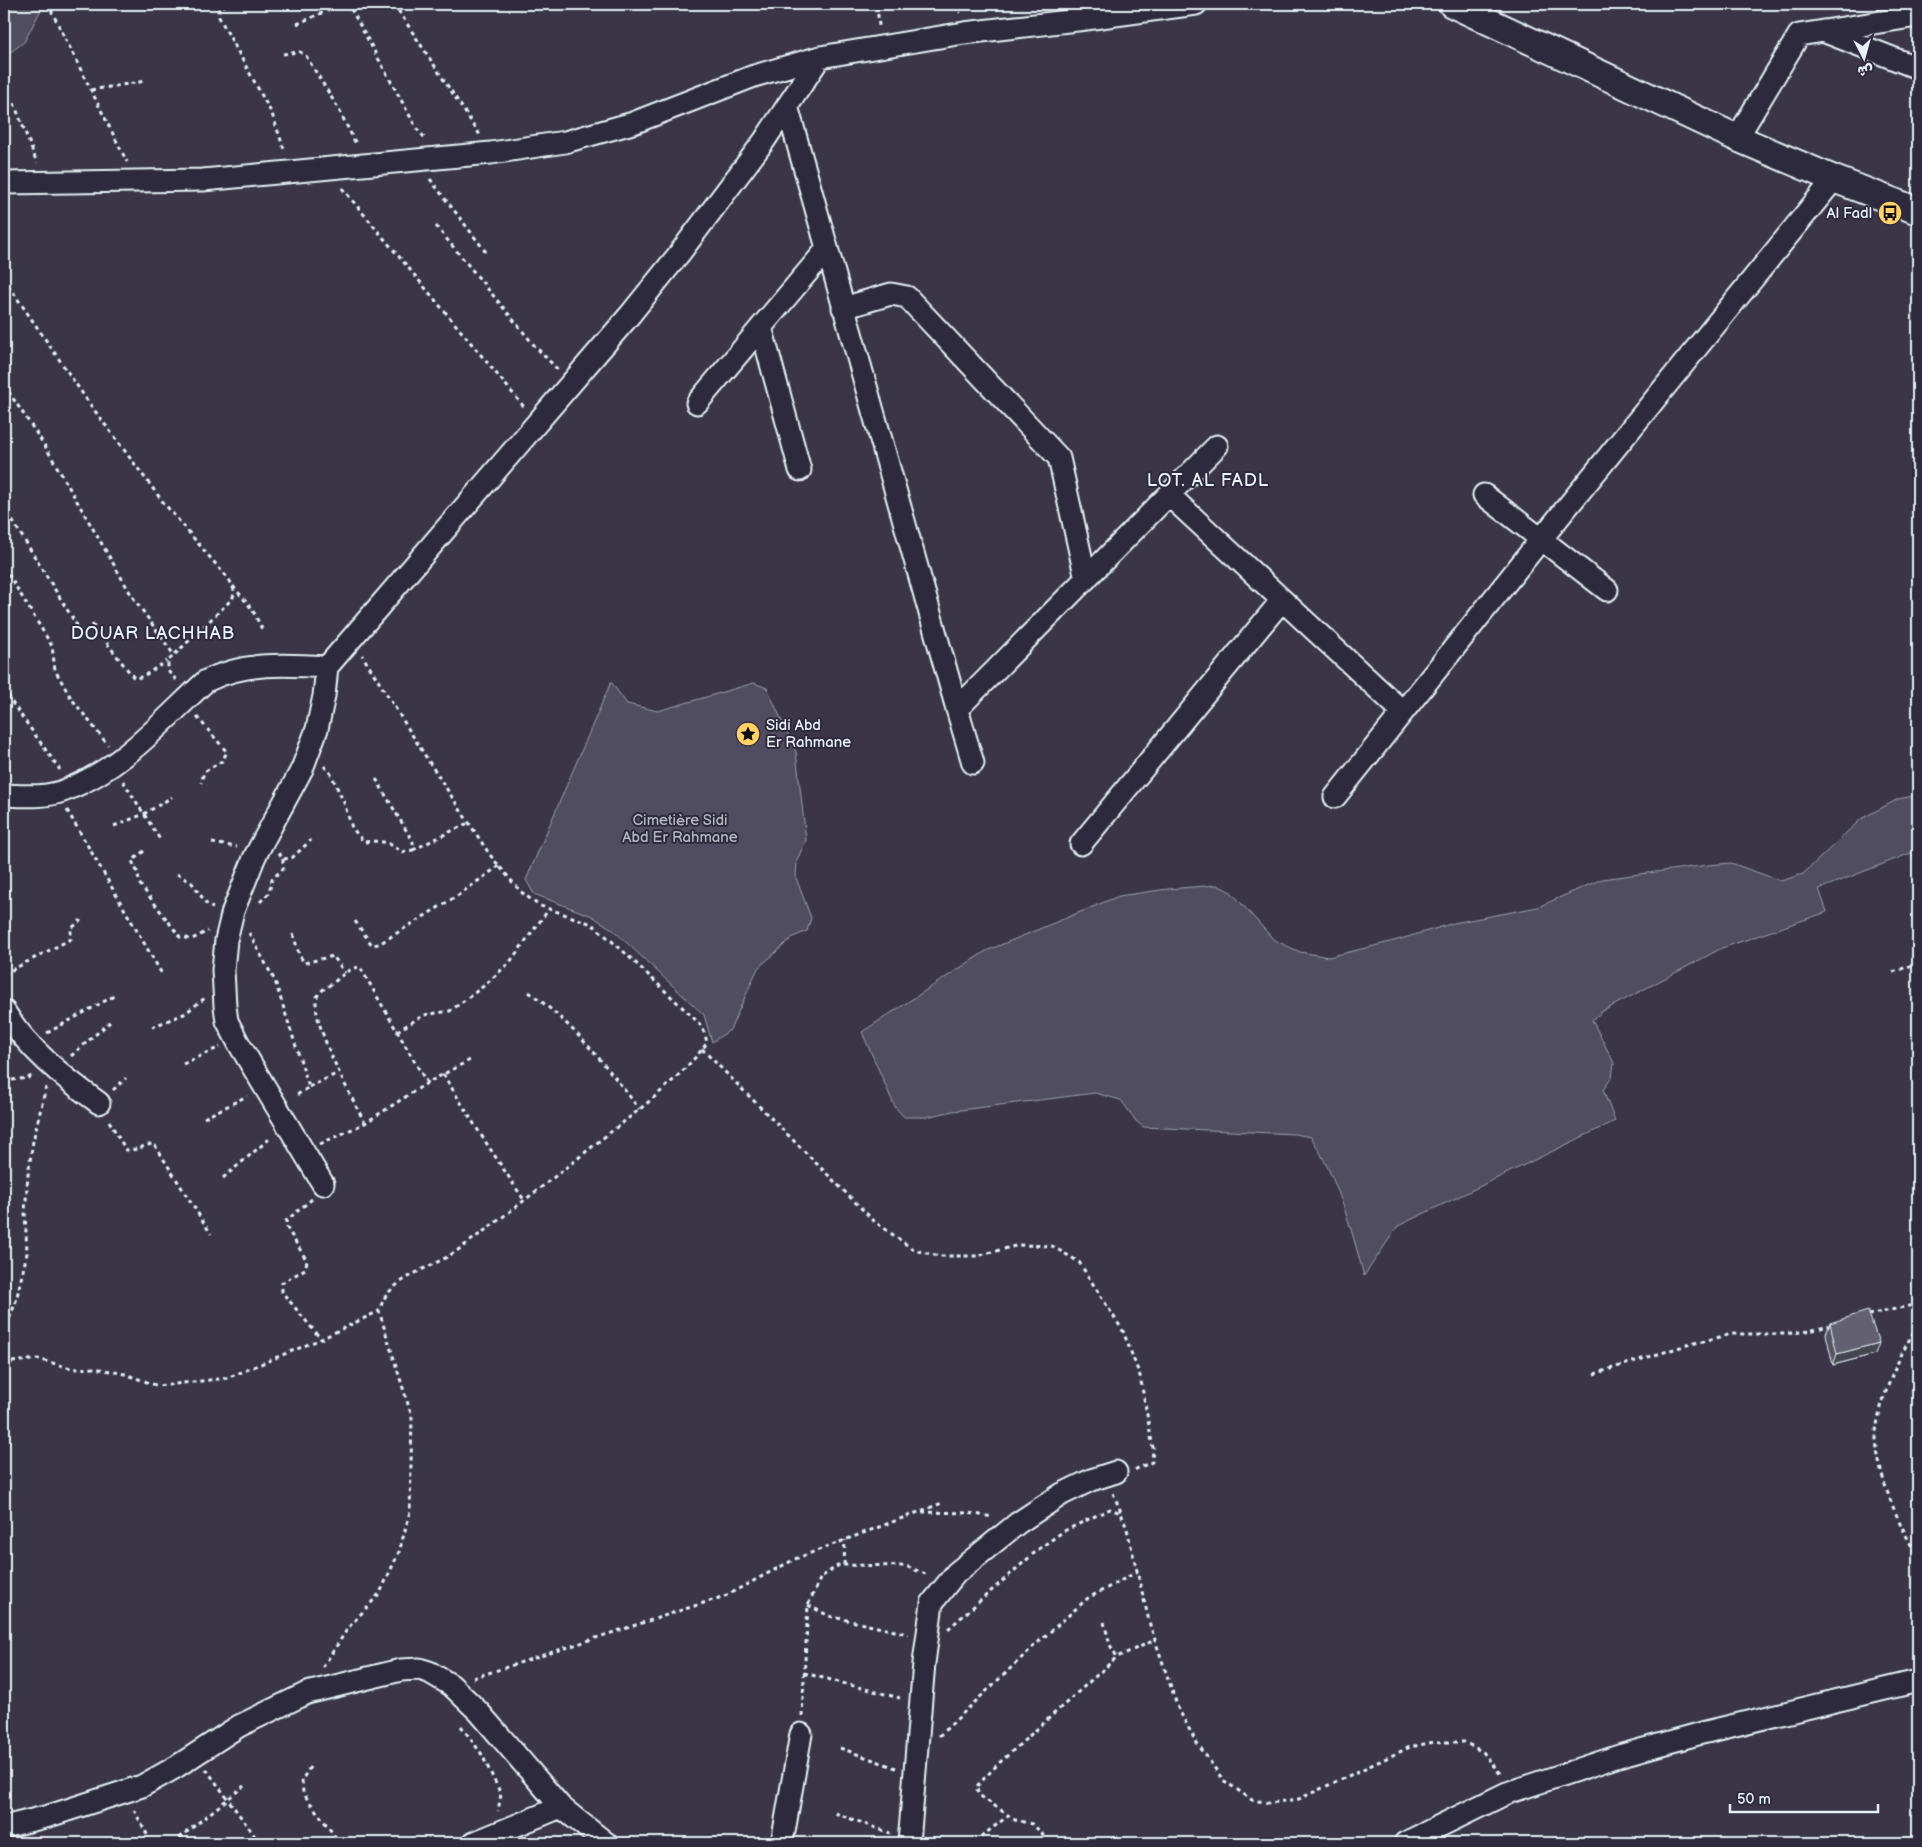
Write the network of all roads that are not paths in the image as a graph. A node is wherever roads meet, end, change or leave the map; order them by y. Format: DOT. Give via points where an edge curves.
graph roads {
  1 [pos="1196,4"];
  2 [pos="1452,4"];
  3 [pos="1918,16"];
  4 [pos="1822,31"];
  5 [pos="820,57"];
  6 [pos="1918,68"];
  7 [pos="787,106"];
  8 [pos="1738,138"];
  9 [pos="1834,179"];
  10 [pos="4,183"];
  11 [pos="1918,211"];
  12 [pos="827,249"];
  13 [pos="843,308"];
  14 [pos="762,327"];
  15 [pos="697,403"];
  16 [pos="1217,446"];
  17 [pos="800,470"];
  18 [pos="1484,495"];
  19 [pos="1170,496"];
  20 [pos="1542,538"];
  21 [pos="1086,579"];
  22 [pos="1607,590"];
  23 [pos="1282,600"];
  24 [pos="327,666"];
  25 [pos="957,709"];
  26 [pos="1403,712"];
  27 [pos="973,763"];
  28 [pos="4,795"];
  29 [pos="1335,797"];
  30 [pos="1081,844"];
  31 [pos="4,1012"];
  32 [pos="99,1103"];
  33 [pos="323,1184"];
  34 [pos="1116,1472"];
  35 [pos="1918,1682"];
  36 [pos="800,1734"];
  37 [pos="561,1807"];
  38 [pos="4,1827"];
  39 [pos="909,1842"];
  40 [pos="473,1843"];
  41 [pos="606,1843"];
  42 [pos="782,1843"];
  43 [pos="1405,1843"];
  1 -- 5 [label="street" via="964,33"];
  2 -- 8 [label="street"];
  3 -- 4 [label="street"];
  4 -- 6 [label="street"];
  4 -- 8 [label="street" via="1799,35"];
  5 -- 7 [label="street"];
  5 -- 10 [label="street" via="754,76 634,123 565,142 491,153 203,180"];
  7 -- 12 [label="street"];
  7 -- 24 [label="street" via="679,254 629,316"];
  8 -- 9 [label="street"];
  9 -- 11 [label="street"];
  9 -- 20 [label="street"];
  12 -- 13 [label="street"];
  12 -- 14 [label="street"];
  13 -- 21 [label="street" via="891,294 907,297 1059,458"];
  13 -- 25 [label="street"];
  14 -- 15 [label="street"];
  14 -- 17 [label="street"];
  16 -- 19 [label="street"];
  18 -- 20 [label="street"];
  19 -- 21 [label="street"];
  19 -- 23 [label="street"];
  20 -- 22 [label="street"];
  20 -- 26 [label="street"];
  21 -- 25 [label="street"];
  23 -- 26 [label="street"];
  23 -- 30 [label="street"];
  24 -- 28 [label="street" via="250,666 221,674 206,680 131,751 90,779 64,790 31,796"];
  24 -- 33 [label="street" via="317,729 302,769 255,856 233,912 222,970 227,1021"];
  25 -- 27 [label="street"];
  26 -- 29 [label="street"];
  31 -- 32 [label="street" via="53,1067"];
  34 -- 39 [label="street" via="1062,1494 1018,1524 956,1573 932,1603"];
  35 -- 43 [label="street" via="1622,1755 1515,1791"];
  36 -- 42 [label="street"];
  37 -- 38 [label="street" via="479,1712 451,1685 419,1669 401,1670 307,1693 239,1726 142,1786"];
  37 -- 40 [label="street"];
  37 -- 41 [label="street"];
}
